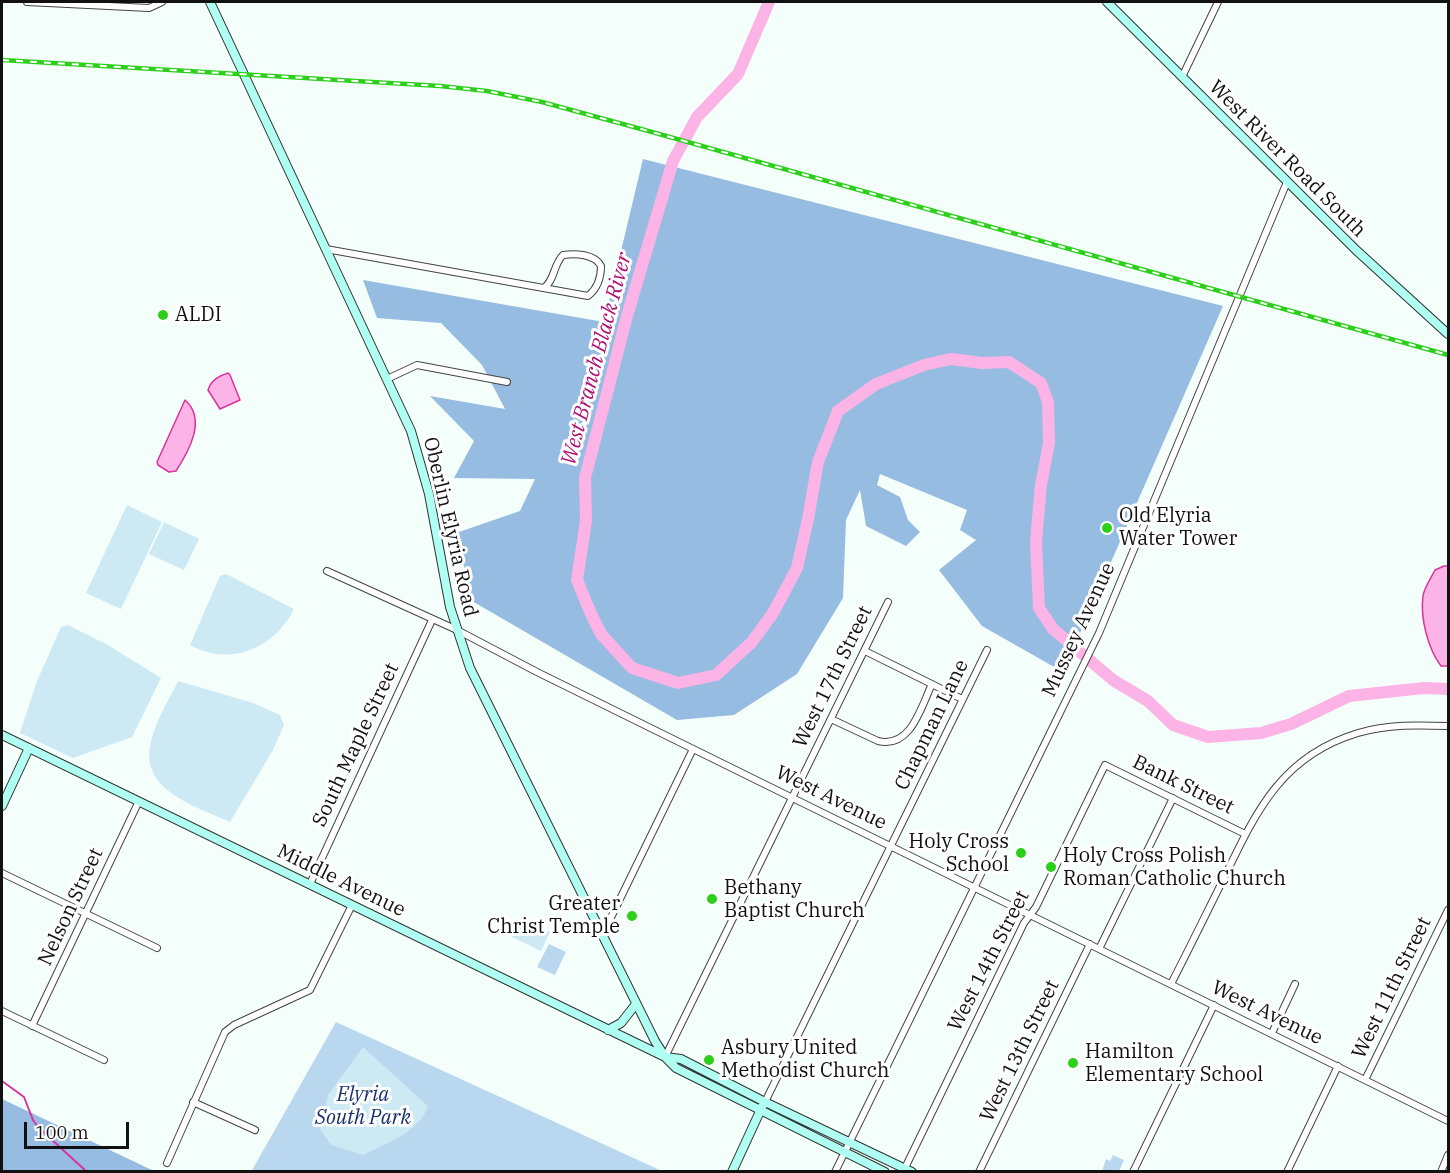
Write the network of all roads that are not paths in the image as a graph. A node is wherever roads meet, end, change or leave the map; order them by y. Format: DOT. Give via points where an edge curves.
graph roads {
  1 [pos="27,2"];
  2 [pos="162,2"];
  3 [pos="210,2"];
  4 [pos="1107,2"];
  5 [pos="1218,2"];
  6 [pos="1182,77"];
  7 [pos="1287,182"];
  8 [pos="326,249"];
  9 [pos="544,288"];
  10 [pos="588,296"];
  11 [pos="596,297"];
  12 [pos="1449,334"];
  13 [pos="387,379"];
  14 [pos="507,382"];
  15 [pos="327,571"];
  16 [pos="888,602"];
  17 [pos="432,620"];
  18 [pos="457,630"];
  19 [pos="987,650"];
  20 [pos="865,651"];
  21 [pos="932,684"];
  22 [pos="962,699"];
  23 [pos="831,719"];
  24 [pos="1449,726"];
  25 [pos="2,735"];
  26 [pos="29,748"];
  27 [pos="693,749"];
  28 [pos="1106,765"];
  29 [pos="791,797"];
  30 [pos="1173,798"];
  31 [pos="139,801"];
  32 [pos="2,806"];
  33 [pos="1245,834"];
  34 [pos="891,846"];
  35 [pos="2,873"];
  36 [pos="310,884"];
  37 [pos="975,888"];
  38 [pos="352,905"];
  39 [pos="1449,910"];
  40 [pos="86,914"];
  41 [pos="1030,915"];
  42 [pos="602,936"];
  43 [pos="1090,944"];
  44 [pos="157,948"];
  45 [pos="1099,949"];
  46 [pos="1171,984"];
  47 [pos="1295,984"];
  48 [pos="636,1004"];
  49 [pos="1214,1005"];
  50 [pos="2,1011"];
  51 [pos="32,1026"];
  52 [pos="608,1029"];
  53 [pos="1272,1033"];
  54 [pos="665,1057"];
  55 [pos="104,1060"];
  56 [pos="1338,1066"];
  57 [pos="1365,1080"];
  58 [pos="193,1102"];
  59 [pos="762,1106"];
  60 [pos="1449,1121"];
  61 [pos="255,1130"];
  62 [pos="850,1142"];
  63 [pos="845,1152"];
  64 [pos="1449,1155"];
  65 [pos="167,1163"];
  66 [pos="907,1170"];
  67 [pos="732,1172"];
  68 [pos="835,1172"];
  69 [pos="885,1172"];
  70 [pos="979,1172"];
  71 [pos="1133,1172"];
  72 [pos="1287,1172"];
  73 [pos="1441,1172"];
  1 -- 2 [label="street" via="149,8"];
  3 -- 8 [label="main road, Oberlin Elyria Road"];
  4 -- 6 [label="main road, West River Road South"];
  5 -- 6 [label="street"];
  6 -- 7 [label="main road, West River Road South"];
  7 -- 12 [label="main road, West River Road South"];
  7 -- 37 [label="street, Mussey Avenue" via="1094,642"];
  8 -- 9 [label="street"];
  8 -- 13 [label="main road, Oberlin Elyria Road"];
  9 -- 10 [label="street"];
  9 -- 10 [label="street" via="560,258 581,255 595,259 601,266 598,285"];
  10 -- 11 [label="street"];
  13 -- 14 [label="street" via="417,365"];
  13 -- 18 [label="main road, Oberlin Elyria Road" via="422,462"];
  15 -- 17 [label="street, West Avenue"];
  16 -- 20 [label="street, West 17th Street"];
  17 -- 18 [label="street, West Avenue"];
  17 -- 36 [label="street, South Maple Street"];
  18 -- 27 [label="street, West Avenue"];
  18 -- 42 [label="main road, Oberlin Elyria Road" via="470,668"];
  19 -- 22 [label="street, Chapman Lane"];
  20 -- 21 [label="street"];
  20 -- 23 [label="street, West 17th Street"];
  21 -- 22 [label="street"];
  21 -- 23 [label="street" via="910,730 896,741 878,741"];
  22 -- 34 [label="street, Chapman Lane"];
  23 -- 29 [label="street, West 17th Street"];
  24 -- 33 [label="street" via="1389,726 1337,741 1308,757 1284,777"];
  25 -- 26 [label="main road, Middle Avenue"];
  26 -- 31 [label="main road, Middle Avenue"];
  26 -- 32 [label="main road"];
  27 -- 29 [label="street, West Avenue"];
  27 -- 42 [label="street"];
  28 -- 30 [label="street, Bank Street"];
  28 -- 41 [label="street, West 14th Street"];
  29 -- 34 [label="street, West Avenue"];
  29 -- 54 [label="street, West 17th Street"];
  30 -- 33 [label="street, Bank Street"];
  30 -- 45 [label="street"];
  31 -- 36 [label="main road, Middle Avenue"];
  31 -- 40 [label="street, Nelson Street"];
  33 -- 46 [label="street"];
  34 -- 37 [label="street, West Avenue"];
  34 -- 59 [label="street, Chapman Lane"];
  35 -- 40 [label="street"];
  36 -- 38 [label="main road, Middle Avenue"];
  37 -- 41 [label="street, West Avenue"];
  37 -- 62 [label="street, Mussey Avenue"];
  38 -- 52 [label="main road, Middle Avenue"];
  38 -- 58 [label="street" via="310,990 227,1029"];
  39 -- 57 [label="street, West 11th Street"];
  40 -- 44 [label="street"];
  40 -- 51 [label="street, Nelson Street"];
  41 -- 43 [label="street, West Avenue"];
  41 -- 66 [label="street, West 14th Street"];
  42 -- 48 [label="main road, Oberlin Elyria Road"];
  43 -- 45 [label="street, West Avenue"];
  43 -- 70 [label="street, West 13th Street"];
  45 -- 46 [label="street, West Avenue"];
  46 -- 49 [label="street, West Avenue"];
  47 -- 53 [label="street"];
  48 -- 52 [label="main road" via="621,1023"];
  48 -- 54 [label="main road, Oberlin Elyria Road"];
  49 -- 53 [label="street, West Avenue"];
  49 -- 71 [label="street"];
  50 -- 51 [label="street"];
  51 -- 55 [label="street"];
  52 -- 54 [label="main road, Middle Avenue"];
  53 -- 56 [label="street, West Avenue"];
  54 -- 59 [label="main road, Middle Avenue" via="676,1068"];
  56 -- 57 [label="street, West Avenue"];
  56 -- 72 [label="street, West 11th Street"];
  57 -- 60 [label="street, West Avenue"];
  58 -- 61 [label="street"];
  58 -- 65 [label="street"];
  59 -- 62 [label="main road, Middle Avenue"];
  59 -- 63 [label="main road, Middle Avenue"];
  59 -- 67 [label="main road"];
  62 -- 63 [label="street, Mussey Avenue"];
  62 -- 66 [label="main road, Middle Avenue"];
  63 -- 68 [label="street, Mussey Avenue"];
  63 -- 69 [label="main road, Middle Avenue"];
  64 -- 73 [label="street"];
}
